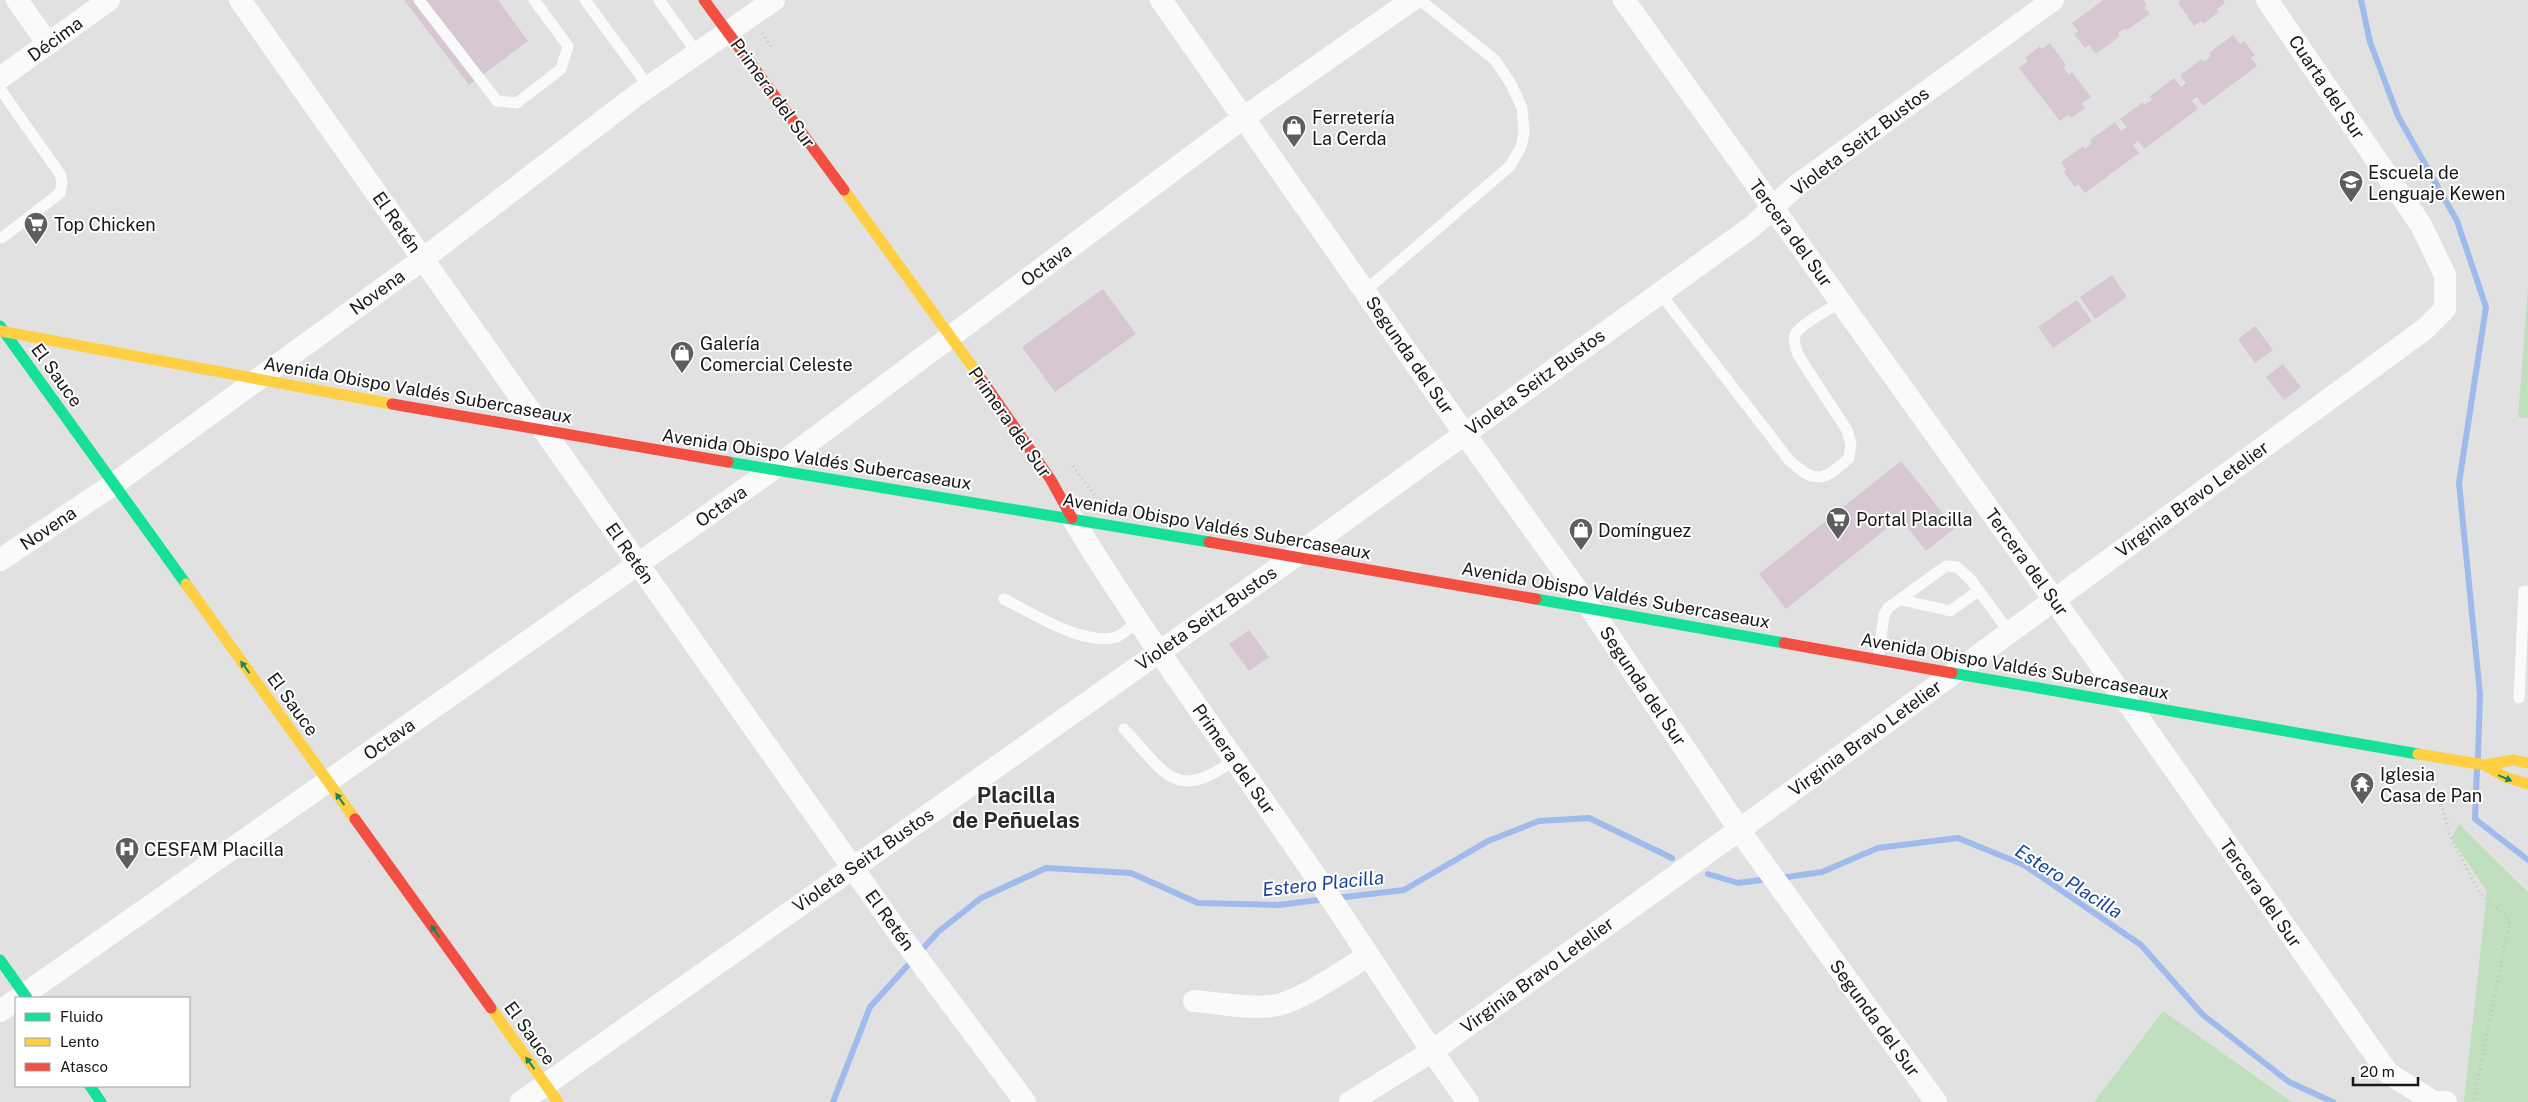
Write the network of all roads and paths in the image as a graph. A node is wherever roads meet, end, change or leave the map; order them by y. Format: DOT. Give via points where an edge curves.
graph roads {
  1 [pos="16,0"];
  2 [pos="109,0"];
  3 [pos="240,0"];
  4 [pos="419,0"];
  5 [pos="534,0"];
  6 [pos="585,0"];
  7 [pos="659,0"];
  8 [pos="704,0"];
  9 [pos="774,0"];
  10 [pos="1161,0"];
  11 [pos="1412,0"];
  12 [pos="1420,0"];
  13 [pos="1624,0"];
  14 [pos="2053,0"];
  15 [pos="2267,0"];
  16 [pos="728,32"];
  17 [pos="48,44"];
  18 [pos="697,53"];
  19 [pos="0,78"];
  20 [pos="649,87"];
  21 [pos="0,89"];
  22 [pos="1243,118"];
  23 [pos="1774,208"];
  24 [pos="1,240"];
  25 [pos="423,259"];
  26 [pos="1365,291"];
  27 [pos="1660,293"];
  28 [pos="1841,302"];
  29 [pos="2445,309"];
  30 [pos="1,329"];
  31 [pos="951,336"];
  32 [pos="255,380"];
  33 [pos="543,430"];
  34 [pos="1464,433"];
  35 [pos="772,470"];
  36 [pos="114,484"];
  37 [pos="1072,518"];
  38 [pos="1294,557"];
  39 [pos="0,560"];
  40 [pos="638,564"];
  41 [pos="1978,591"];
  42 [pos="2528,591"];
  43 [pos="1004,599"];
  44 [pos="2054,599"];
  45 [pos="1902,600"];
  46 [pos="1591,609"];
  47 [pos="1138,621"];
  48 [pos="2009,632"];
  49 [pos="1158,652"];
  50 [pos="1878,659"];
  51 [pos="1954,672"];
  52 [pos="2519,698"];
  53 [pos="2128,703"];
  54 [pos="1124,729"];
  55 [pos="2427,756"];
  56 [pos="1234,760"];
  57 [pos="2528,763"];
  58 [pos="2485,765"];
  59 [pos="328,782"];
  60 [pos="2528,784"];
  61 [pos="1744,837"];
  62 [pos="852,868"];
  63 [pos="1368,956"];
  64 [pos="0,960"];
  65 [pos="21,997"];
  66 [pos="23,997"];
  67 [pos="1194,1001"];
  68 [pos="15,1002"];
  69 [pos="0,1011"];
  70 [pos="1431,1052"];
  71 [pos="91,1087"];
  72 [pos="552,1093"];
  73 [pos="101,1102"];
  74 [pos="521,1102"];
  75 [pos="1025,1102"];
  76 [pos="1350,1102"];
  77 [pos="1468,1102"];
  78 [pos="1936,1102"];
  79 [pos="2446,1102"];
  80 [pos="2473,1102"];
  1 -- 17 [label="street"];
  2 -- 17 [label="street, Décima"];
  3 -- 25 [label="street, El Retén"];
  4 -- 5 [label="lane" via="497,101 517,103 561,69 568,46"];
  6 -- 20 [label="lane"];
  7 -- 18 [label="lane"];
  8 -- 16 [label="main road, Primera del Sur"];
  9 -- 16 [label="street, Novena"];
  10 -- 22 [label="street, Segunda del Sur"];
  11 -- 22 [label="street, Octava"];
  12 -- 26 [label="lane" via="1495,60 1522,108 1524,133 1521,147 1510,166"];
  13 -- 23 [label="street, Tercera del Sur"];
  14 -- 23 [label="street, Violeta Seitz Bustos" via="1796,186"];
  15 -- 29 [label="street, Cuarta del Sur" via="2421,225 2445,275"];
  16 -- 18 [label="street, Novena"];
  16 -- 31 [label="main road, Primera del Sur"];
  17 -- 19 [label="street, Décima"];
  18 -- 20 [label="street, Novena"];
  20 -- 25 [label="street, Novena"];
  21 -- 24 [label="lane" via="60,174 62,182 60,193"];
  22 -- 26 [label="street, Segunda del Sur"];
  22 -- 31 [label="street, Octava"];
  23 -- 27 [label="street, Violeta Seitz Bustos"];
  23 -- 28 [label="street, Tercera del Sur"];
  25 -- 32 [label="street, Novena"];
  25 -- 33 [label="street, El Retén"];
  26 -- 34 [label="street, Segunda del Sur"];
  27 -- 28 [label="lane" via="1789,460 1813,479 1824,477 1848,458 1851,444 1847,430 1798,355 1795,335"];
  27 -- 34 [label="street, Violeta Seitz Bustos"];
  28 -- 44 [label="street, Tercera del Sur"];
  29 -- 44 [label="street, Virginia Bravo Letelier" via="2425,330"];
  30 -- 32 [label="main road, Avenida Obispo Valdés Subercaseaux"];
  30 -- 36 [label="main road, El Sauce"];
  31 -- 35 [label="street, Octava"];
  31 -- 37 [label="main road, Primera del Sur" via="1051,480"];
  32 -- 33 [label="main road, Avenida Obispo Valdés Subercaseaux"];
  32 -- 36 [label="street, Novena"];
  33 -- 35 [label="main road, Avenida Obispo Valdés Subercaseaux"];
  33 -- 40 [label="street, El Retén"];
  34 -- 38 [label="street, Violeta Seitz Bustos"];
  34 -- 46 [label="street, Segunda del Sur"];
  35 -- 37 [label="main road, Avenida Obispo Valdés Subercaseaux"];
  35 -- 40 [label="street, Octava"];
  36 -- 39 [label="street, Novena"];
  59 -- 36 [label="main road, El Sauce, one-way"];
  37 -- 38 [label="main road, Avenida Obispo Valdés Subercaseaux"];
  37 -- 47 [label="street, Primera del Sur"];
  38 -- 46 [label="main road, Avenida Obispo Valdés Subercaseaux"];
  38 -- 49 [label="street, Violeta Seitz Bustos"];
  40 -- 59 [label="street, Octava"];
  40 -- 62 [label="street, El Retén"];
  41 -- 45 [label="lane" via="1950,611"];
  41 -- 45 [label="lane" via="1957,567 1946,566"];
  41 -- 48 [label="lane"];
  42 -- 52 [label="lane" via="2524,591"];
  43 -- 47 [label="lane" via="1076,634 1101,640 1118,637"];
  44 -- 48 [label="street, Virginia Bravo Letelier"];
  44 -- 53 [label="street, Tercera del Sur"];
  45 -- 50 [label="lane" via="1888,608 1884,615"];
  46 -- 50 [label="main road, Avenida Obispo Valdés Subercaseaux"];
  46 -- 61 [label="street, Segunda del Sur"];
  47 -- 49 [label="street, Primera del Sur"];
  48 -- 51 [label="street, Virginia Bravo Letelier"];
  49 -- 56 [label="street, Primera del Sur"];
  49 -- 62 [label="street, Violeta Seitz Bustos"];
  50 -- 51 [label="main road, Avenida Obispo Valdés Subercaseaux"];
  51 -- 53 [label="main road, Avenida Obispo Valdés Subercaseaux"];
  51 -- 61 [label="street, Virginia Bravo Letelier"];
  53 -- 55 [label="main road, Avenida Obispo Valdés Subercaseaux"];
  53 -- 79 [label="street, Tercera del Sur" via="2388,1073 2434,1102"];
  54 -- 56 [label="lane" via="1170,778 1180,781 1192,782 1221,770"];
  55 -- 58 [label="main road, Avenida Obispo Valdés Subercaseaux"];
  55 -- 80 [label="path" via="2451,838 2480,892 2510,920"];
  56 -- 63 [label="street, Primera del Sur"];
  57 -- 58 [label="main road" via="2513,760"];
  58 -- 60 [label="main road, one-way" via="2496,774"];
  59 -- 66 [label="street, Octava"];
  72 -- 59 [label="main road, El Sauce, one-way"];
  61 -- 70 [label="street, Virginia Bravo Letelier"];
  61 -- 78 [label="street, Segunda del Sur"];
  62 -- 72 [label="street, Violeta Seitz Bustos"];
  62 -- 75 [label="street, El Retén"];
  63 -- 67 [label="street" via="1289,1001 1273,1006"];
  63 -- 70 [label="street, Primera del Sur"];
  64 -- 65 [label="main road"];
  68 -- 69 [label="street, Octava"];
  70 -- 76 [label="street, Virginia Bravo Letelier"];
  70 -- 77 [label="street, Primera del Sur"];
  71 -- 73 [label="main road"];
  72 -- 74 [label="street, Violeta Seitz Bustos"];
}
